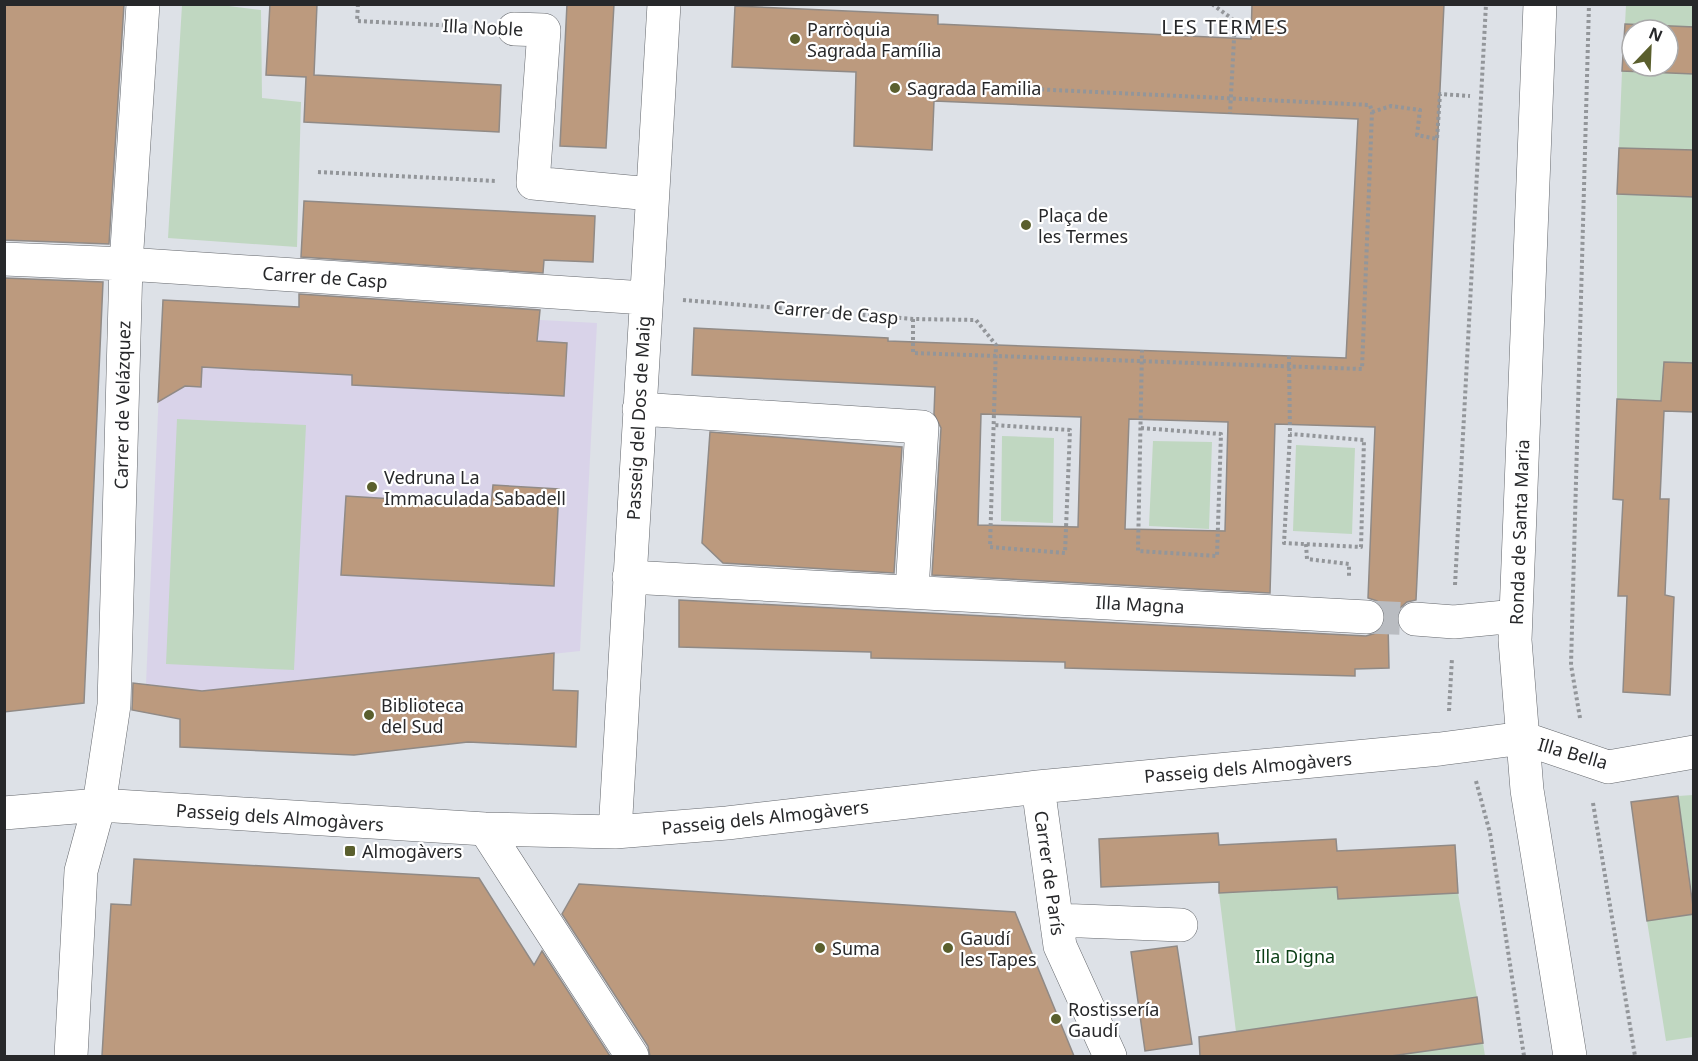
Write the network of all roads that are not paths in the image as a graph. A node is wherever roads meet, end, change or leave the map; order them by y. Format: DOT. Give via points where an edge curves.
graph roads {
  1 [pos="143,4"];
  2 [pos="664,4"];
  3 [pos="1540,4"];
  4 [pos="514,29"];
  5 [pos="651,194"];
  6 [pos="4,259"];
  7 [pos="126,264"];
  8 [pos="645,298"];
  9 [pos="639,409"];
  10 [pos="629,577"];
  11 [pos="912,590"];
  12 [pos="1516,616"];
  13 [pos="1367,617"];
  14 [pos="1415,619"];
  15 [pos="1523,738"];
  16 [pos="1694,752"];
  17 [pos="1038,787"];
  18 [pos="99,805"];
  19 [pos="4,813"];
  20 [pos="485,829"];
  21 [pos="615,832"];
  22 [pos="1057,920"];
  23 [pos="1181,925"];
  24 [pos="71,1056"];
  25 [pos="632,1056"];
  26 [pos="1110,1056"];
  27 [pos="1570,1056"];
  1 -- 7 [label="street, Carrer de Velázquez"];
  2 -- 5 [label="street, Passeig del Dos de Maig"];
  3 -- 12 [label="street, Ronda de Santa Maria"];
  4 -- 5 [label="street, Illa Noble" via="544,30 533,183"];
  5 -- 8 [label="street, Passeig del Dos de Maig"];
  6 -- 7 [label="street, Carrer de Casp"];
  7 -- 8 [label="street, Carrer de Casp"];
  7 -- 18 [label="street, Carrer de Velázquez" via="114,705"];
  8 -- 9 [label="street, Passeig del Dos de Maig"];
  9 -- 10 [label="street, Passeig del Dos de Maig"];
  9 -- 11 [label="street" via="922,427"];
  10 -- 11 [label="street, Illa Magna"];
  10 -- 21 [label="street, Passeig del Dos de Maig"];
  11 -- 13 [label="street, Illa Magna"];
  12 -- 14 [label="street" via="1454,622"];
  12 -- 15 [label="street, Ronda de Santa Maria"];
  15 -- 16 [label="street, Illa Bella" via="1608,766"];
  15 -- 17 [label="street, Passeig dels Almogàvers"];
  15 -- 27 [label="street, Ronda de Santa Maria" via="1527,790"];
  17 -- 21 [label="street, Passeig dels Almogàvers" via="728,823"];
  17 -- 22 [label="street, Carrer de París"];
  18 -- 19 [label="street, Passeig dels Almogàvers"];
  18 -- 20 [label="street, Passeig dels Almogàvers"];
  18 -- 24 [label="street, Carrer de Velázquez" via="81,871"];
  20 -- 21 [label="street, Passeig dels Almogàvers"];
  20 -- 25 [label="street"];
  22 -- 23 [label="street"];
  22 -- 26 [label="street, Carrer de París" via="1060,946"];
}
